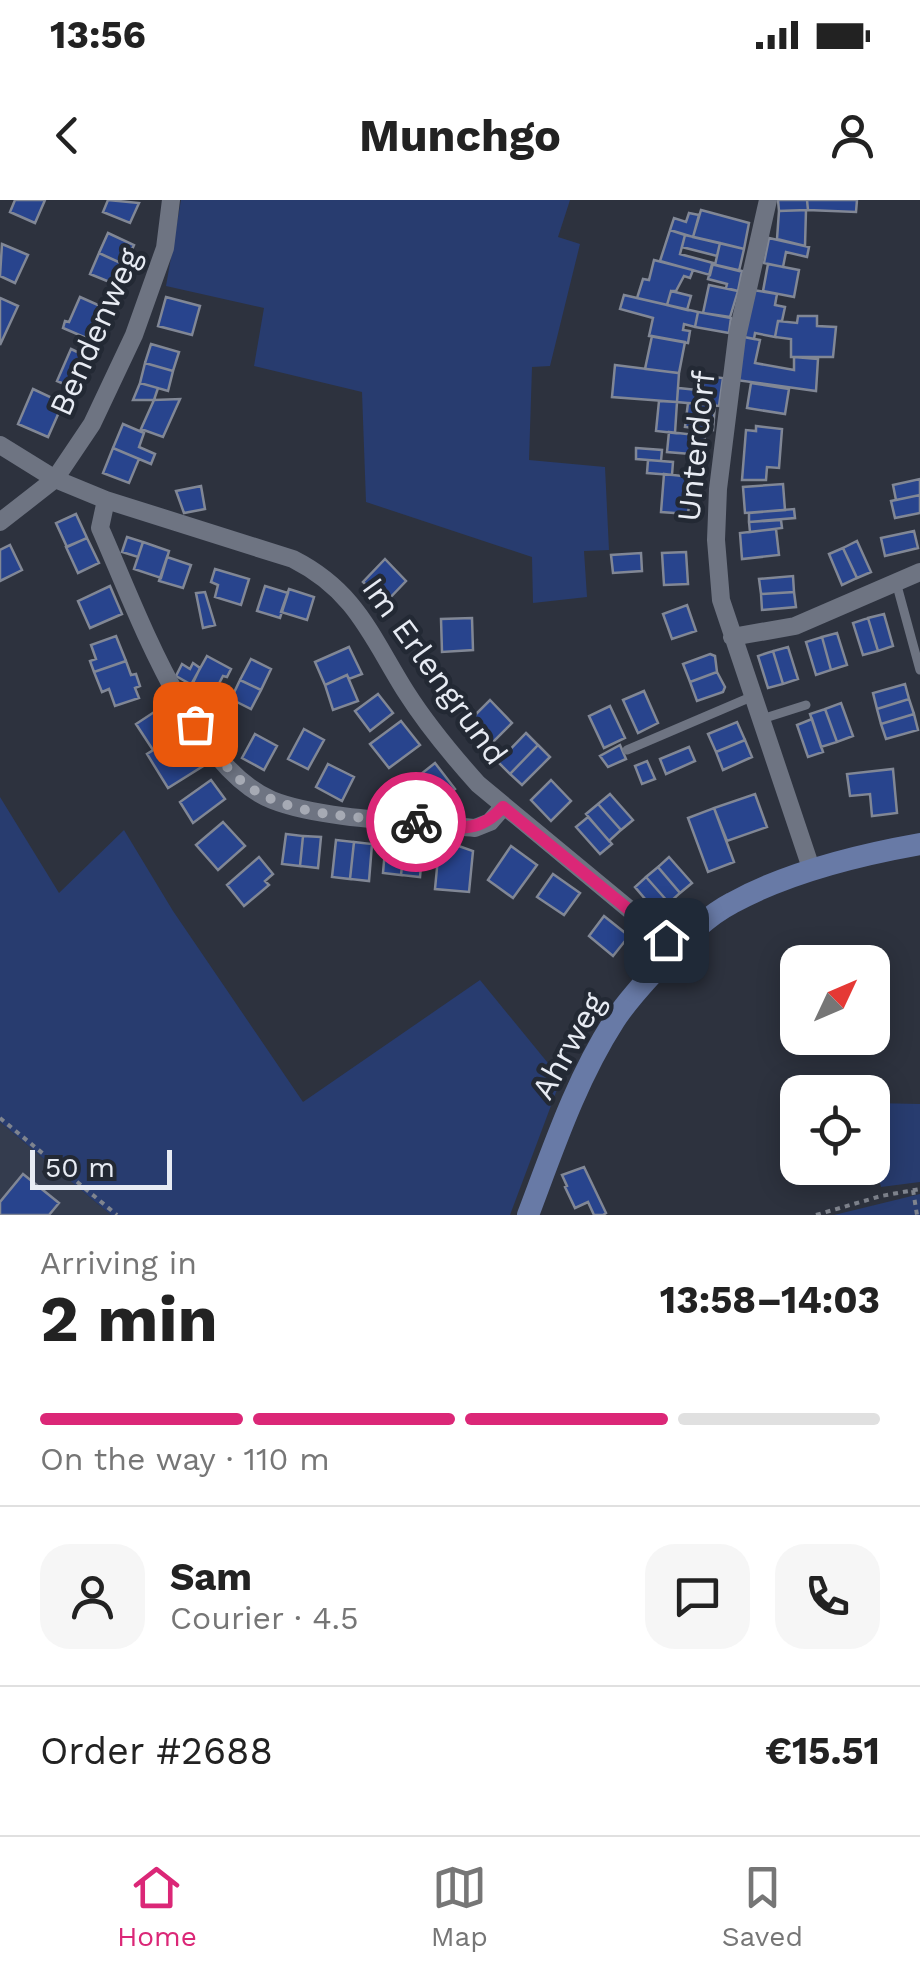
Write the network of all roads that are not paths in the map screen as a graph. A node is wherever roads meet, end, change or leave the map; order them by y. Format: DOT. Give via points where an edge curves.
graph roads {
  1 [pos="171,200"];
  2 [pos="768,200"];
  3 [pos="0,444"];
  4 [pos="54,479"];
  5 [pos="106,500"];
  6 [pos="0,522"];
  7 [pos="920,572"];
  8 [pos="896,582"];
  9 [pos="732,637"];
  10 [pos="920,670"];
  11 [pos="751,697"];
  12 [pos="806,705"];
  13 [pos="760,720"];
  14 [pos="627,750"];
  15 [pos="503,807"];
  16 [pos="920,844"];
  17 [pos="812,870"];
  18 [pos="676,948"];
  19 [pos="528,1215"];
  1 -- 4 [label="street, Bendenweg" via="165,248 134,335 92,424"];
  2 -- 9 [label="street, Unterdorf" via="737,337 718,489 720,600"];
  3 -- 4 [label="street, Im Erlengrund"];
  4 -- 5 [label="street, Im Erlengrund"];
  4 -- 6 [label="street, Bendenweg"];
  5 -- 15 [label="street, Im Erlengrund" via="316,570 351,602 453,756"];
  5 -- 15 [label="street" via="100,528 178,700 240,780 273,800 320,812 475,828"];
  7 -- 8 [label="street"];
  8 -- 9 [label="street" via="796,626"];
  8 -- 10 [label="lane"];
  9 -- 11 [label="street, Unterdorf"];
  11 -- 13 [label="street, Unterdorf"];
  11 -- 14 [label="lane"];
  12 -- 13 [label="lane"];
  13 -- 17 [label="street, Unterdorf"];
  15 -- 18 [label="street, Im Erlengrund"];
  16 -- 17 [label="street, Ahrweg"];
  17 -- 18 [label="street, Ahrweg" via="733,902"];
  18 -- 19 [label="street, Ahrweg" via="604,1038"];
}
